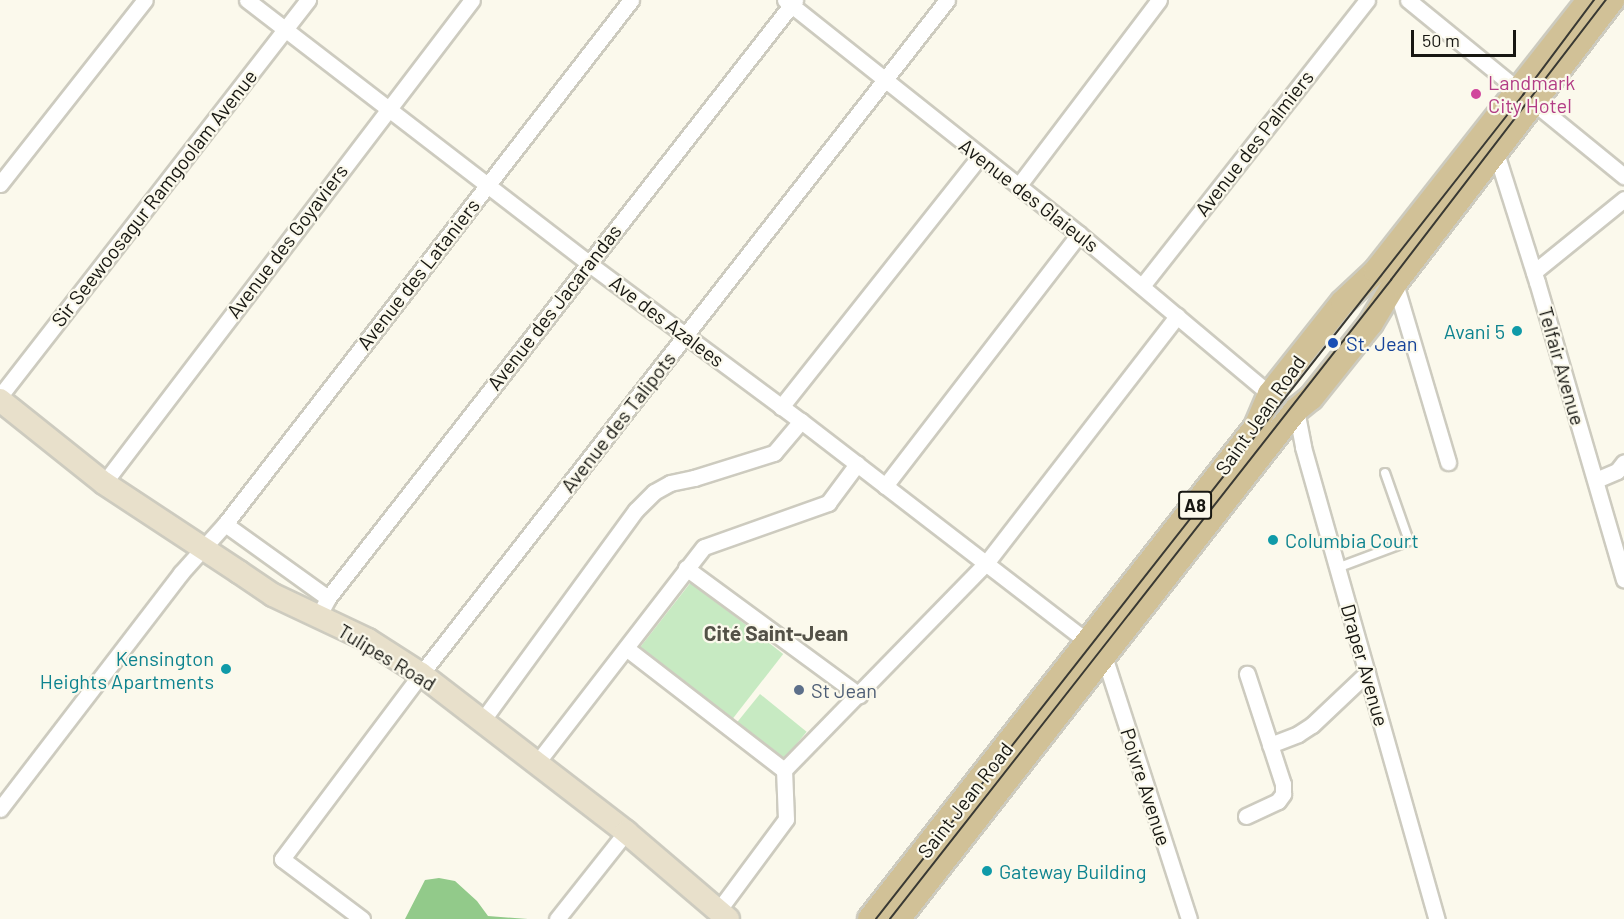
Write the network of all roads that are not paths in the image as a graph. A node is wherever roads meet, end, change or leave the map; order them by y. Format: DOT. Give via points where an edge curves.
graph roads {
  1 [pos="144,0"];
  2 [pos="247,0"];
  3 [pos="308,0"];
  4 [pos="472,0"];
  5 [pos="632,0"];
  6 [pos="947,0"];
  7 [pos="1159,0"];
  8 [pos="1366,0"];
  9 [pos="1408,0"];
  10 [pos="1588,0"];
  11 [pos="1612,0"];
  12 [pos="790,2"];
  13 [pos="284,29"];
  14 [pos="885,80"];
  15 [pos="1527,98"];
  16 [pos="387,109"];
  17 [pos="1496,153"];
  18 [pos="980,156"];
  19 [pos="1624,176"];
  20 [pos="0,184"];
  21 [pos="486,185"];
  22 [pos="1019,185"];
  23 [pos="1624,199"];
  24 [pos="1079,234"];
  25 [pos="588,263"];
  26 [pos="1534,272"];
  27 [pos="1395,283"];
  28 [pos="1142,286"];
  29 [pos="1178,316"];
  30 [pos="686,335"];
  31 [pos="1270,394"];
  32 [pos="0,398"];
  33 [pos="782,407"];
  34 [pos="1296,410"];
  35 [pos="801,421"];
  36 [pos="1448,462"];
  37 [pos="1624,462"];
  38 [pos="857,464"];
  39 [pos="1385,473"];
  40 [pos="1596,480"];
  41 [pos="104,483"];
  42 [pos="885,486"];
  43 [pos="225,524"];
  44 [pos="204,549"];
  45 [pos="987,562"];
  46 [pos="686,568"];
  47 [pos="1337,568"];
  48 [pos="1624,580"];
  49 [pos="323,608"];
  50 [pos="626,648"];
  51 [pos="1096,649"];
  52 [pos="1367,673"];
  53 [pos="421,674"];
  54 [pos="1247,674"];
  55 [pos="859,695"];
  56 [pos="482,722"];
  57 [pos="1270,745"];
  58 [pos="536,764"];
  59 [pos="784,770"];
  60 [pos="0,809"];
  61 [pos="1246,816"];
  62 [pos="626,832"];
  63 [pos="908,914"];
  64 [pos="723,915"];
  65 [pos="362,919"];
  66 [pos="556,919"];
  67 [pos="870,919"];
  68 [pos="1188,919"];
  69 [pos="1437,919"];
  1 -- 20 [label="street"];
  2 -- 13 [label="street, Ave des Azalees"];
  3 -- 13 [label="street, Sir Seewoosagur Ramgoolam Avenue"];
  4 -- 16 [label="street, Avenue des Goyaviers"];
  5 -- 21 [label="street, Avenue des Lataniers"];
  6 -- 14 [label="street, Avenue des Talipots"];
  7 -- 22 [label="street"];
  8 -- 28 [label="street, Avenue des Palmiers"];
  9 -- 15 [label="street"];
  10 -- 15 [label="main road, Saint Jean Road / A8"];
  11 -- 15 [label="main road, Saint Jean Road"];
  12 -- 14 [label="street, Avenue des Glaieuls"];
  12 -- 25 [label="street, Avenue des Jacarandas"];
  13 -- 16 [label="street, Ave des Azalees"];
  13 -- 32 [label="street, Sir Seewoosagur Ramgoolam Avenue"];
  14 -- 18 [label="street, Avenue des Glaieuls"];
  14 -- 30 [label="street, Avenue des Talipots"];
  15 -- 17 [label="main road, Saint Jean Road"];
  15 -- 19 [label="street"];
  15 -- 31 [label="main road, Saint Jean Road / A8" via="1376,271 1343,302"];
  16 -- 21 [label="street, Ave des Azalees"];
  16 -- 41 [label="street, Avenue des Goyaviers"];
  17 -- 26 [label="street, Telfair Avenue"];
  17 -- 27 [label="main road, Saint Jean Road"];
  18 -- 22 [label="street, Avenue des Glaieuls"];
  18 -- 33 [label="street"];
  21 -- 25 [label="street, Ave des Azalees"];
  21 -- 43 [label="street, Avenue des Lataniers"];
  22 -- 24 [label="street, Avenue des Glaieuls"];
  23 -- 26 [label="street"];
  24 -- 28 [label="street, Avenue des Glaieuls"];
  24 -- 42 [label="street"];
  25 -- 30 [label="street, Ave des Azalees"];
  25 -- 49 [label="street, Avenue des Jacarandas"];
  26 -- 40 [label="street, Telfair Avenue"];
  27 -- 34 [label="main road, Saint Jean Road" via="1371,323 1311,398"];
  27 -- 36 [label="street"];
  28 -- 29 [label="street, Avenue des Glaieuls"];
  29 -- 31 [label="street, Avenue des Glaieuls"];
  29 -- 45 [label="street"];
  30 -- 33 [label="street, Ave des Azalees"];
  30 -- 53 [label="street, Avenue des Talipots"];
  31 -- 51 [label="main road, Saint Jean Road / A8" via="1256,427"];
  32 -- 41 [label="main road, Tulipes Road"];
  33 -- 35 [label="street, Ave des Azalees"];
  34 -- 47 [label="street, Draper Avenue"];
  34 -- 51 [label="main road, Saint Jean Road"];
  35 -- 38 [label="street, Ave des Azalees"];
  35 -- 56 [label="street" via="774,453 670,483 654,492 636,510"];
  37 -- 40 [label="street" via="1617,471"];
  38 -- 42 [label="street, Ave des Azalees"];
  38 -- 46 [label="street" via="828,503 704,548"];
  39 -- 47 [label="lane" via="1409,541"];
  40 -- 48 [label="street, Telfair Avenue"];
  41 -- 44 [label="main road, Tulipes Road"];
  42 -- 45 [label="street, Ave des Azalees"];
  43 -- 44 [label="street, Avenue des Lataniers"];
  43 -- 49 [label="street"];
  44 -- 49 [label="main road, Tulipes Road" via="273,595"];
  44 -- 60 [label="street, Avenue des Lataniers" via="174,582"];
  45 -- 51 [label="street, Ave des Azalees"];
  45 -- 55 [label="street"];
  46 -- 50 [label="street"];
  46 -- 55 [label="street"];
  47 -- 52 [label="street, Draper Avenue"];
  49 -- 53 [label="main road, Tulipes Road"];
  50 -- 58 [label="street"];
  50 -- 59 [label="street"];
  51 -- 63 [label="main road, Saint Jean Road"];
  51 -- 67 [label="main road, Saint Jean Road / A8"];
  51 -- 68 [label="street, Poivre Avenue"];
  52 -- 57 [label="street" via="1312,725"];
  52 -- 69 [label="street, Draper Avenue"];
  53 -- 56 [label="main road, Tulipes Road"];
  53 -- 65 [label="street, Avenue des Talipots" via="282,859"];
  54 -- 57 [label="street"];
  55 -- 59 [label="street"];
  56 -- 58 [label="main road, Tulipes Road"];
  57 -- 61 [label="street" via="1283,794 1278,801"];
  58 -- 62 [label="main road, Tulipes Road"];
  59 -- 64 [label="street" via="786,819"];
  62 -- 64 [label="main road, Tulipes Road"];
  62 -- 66 [label="street"];
}
